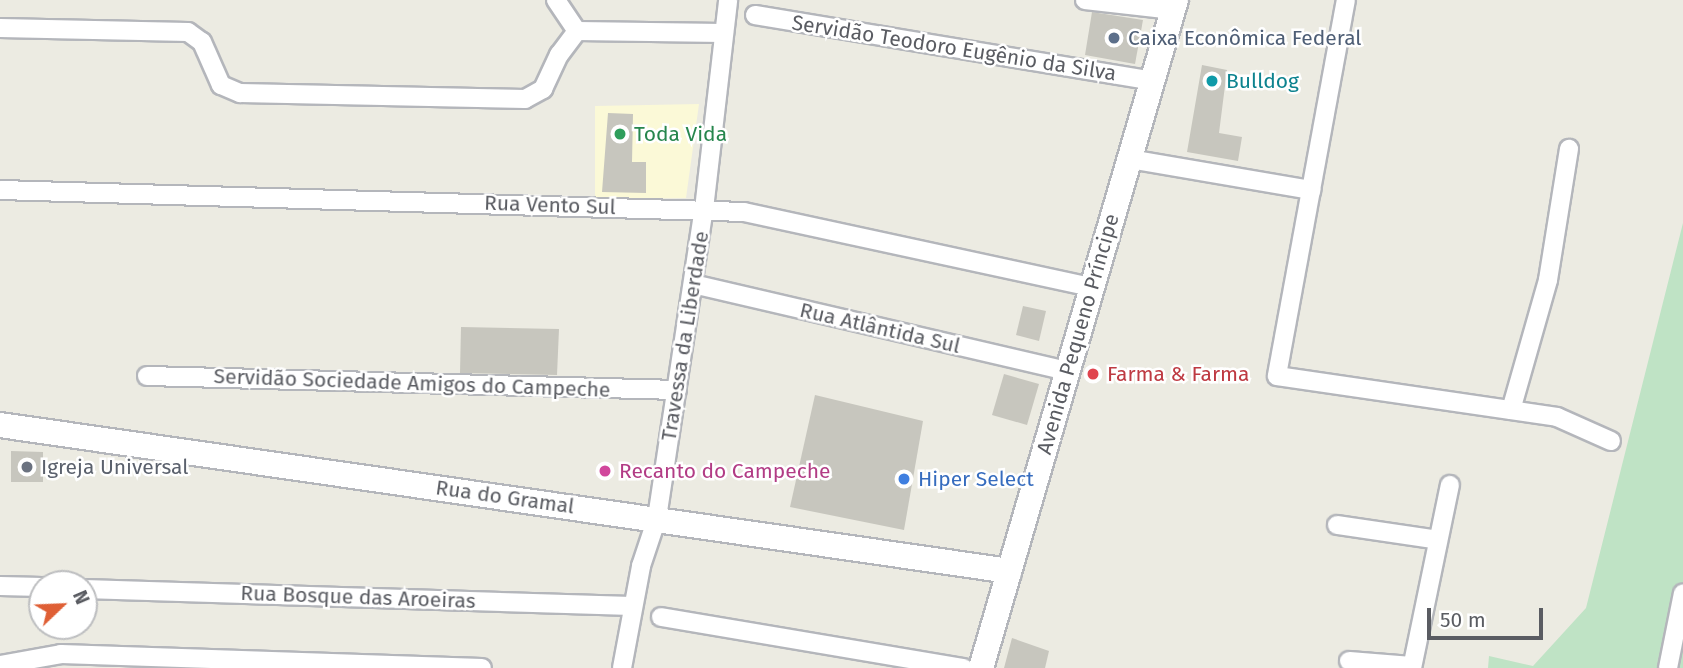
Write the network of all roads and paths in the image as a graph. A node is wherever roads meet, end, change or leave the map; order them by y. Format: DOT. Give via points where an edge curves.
graph roads {
  1 [pos="556,0"];
  2 [pos="728,0"];
  3 [pos="1085,0"];
  4 [pos="1346,0"];
  5 [pos="1174,5"];
  6 [pos="755,15"];
  7 [pos="0,28"];
  8 [pos="577,31"];
  9 [pos="723,33"];
  10 [pos="1152,80"];
  11 [pos="1569,149"];
  12 [pos="1129,159"];
  13 [pos="0,190"];
  14 [pos="1311,190"];
  15 [pos="704,209"];
  16 [pos="693,284"];
  17 [pos="1092,287"];
  18 [pos="1068,371"];
  19 [pos="147,376"];
  20 [pos="677,390"];
  21 [pos="1511,410"];
  22 [pos="0,425"];
  23 [pos="1611,442"];
  24 [pos="1450,485"];
  25 [pos="657,518"];
  26 [pos="1337,526"];
  27 [pos="1438,540"];
  28 [pos="1009,571"];
  29 [pos="0,586"];
  30 [pos="28,587"];
  31 [pos="98,589"];
  32 [pos="1683,593"];
  33 [pos="632,606"];
  34 [pos="662,617"];
  35 [pos="1349,661"];
  36 [pos="0,665"];
  37 [pos="1412,667"];
  38 [pos="482,668"];
  39 [pos="622,668"];
  40 [pos="964,668"];
  41 [pos="981,668"];
  42 [pos="1668,668"];
  1 -- 8 [label="street"];
  2 -- 9 [label="street, Travessa da Liberdade"];
  3 -- 5 [label="street"];
  4 -- 14 [label="street"];
  5 -- 10 [label="main road, Avenida Pequeno Príncipe"];
  6 -- 10 [label="street, Servidão Teodoro Eugênio da Silva"];
  7 -- 8 [label="street" via="188,32 202,42 221,86 240,93 525,99 543,89 559,54"];
  8 -- 9 [label="street"];
  9 -- 15 [label="street, Travessa da Liberdade"];
  10 -- 12 [label="main road, Avenida Pequeno Príncipe"];
  11 -- 21 [label="street" via="1548,280"];
  12 -- 14 [label="street"];
  12 -- 17 [label="main road, Avenida Pequeno Príncipe"];
  13 -- 15 [label="street, Rua Vento Sul"];
  14 -- 21 [label="street" via="1277,376"];
  15 -- 16 [label="street, Travessa da Liberdade"];
  15 -- 17 [label="street, Rua Vento Sul" via="787,218"];
  16 -- 18 [label="street, Rua Atlântida Sul"];
  16 -- 20 [label="street, Travessa da Liberdade"];
  17 -- 18 [label="main road, Avenida Pequeno Príncipe"];
  18 -- 28 [label="main road, Avenida Pequeno Príncipe"];
  19 -- 20 [label="street, Servidão Sociedade Amigos do Campeche"];
  20 -- 25 [label="street, Travessa da Liberdade"];
  21 -- 23 [label="street" via="1569,420"];
  22 -- 25 [label="main road, Rua do Gramal"];
  24 -- 27 [label="street"];
  25 -- 28 [label="main road, Rua do Gramal"];
  25 -- 33 [label="street, Travessa da Liberdade"];
  26 -- 27 [label="street"];
  27 -- 37 [label="street"];
  28 -- 41 [label="main road, Avenida Pequeno Príncipe"];
  29 -- 30 [label="street"];
  31 -- 33 [label="street, Rua Bosque das Aroeiras"];
  32 -- 42 [label="street"];
  33 -- 39 [label="street, Travessa da Liberdade"];
  34 -- 40 [label="street"];
  35 -- 37 [label="street"];
  36 -- 38 [label="street" via="61,654"];
}
